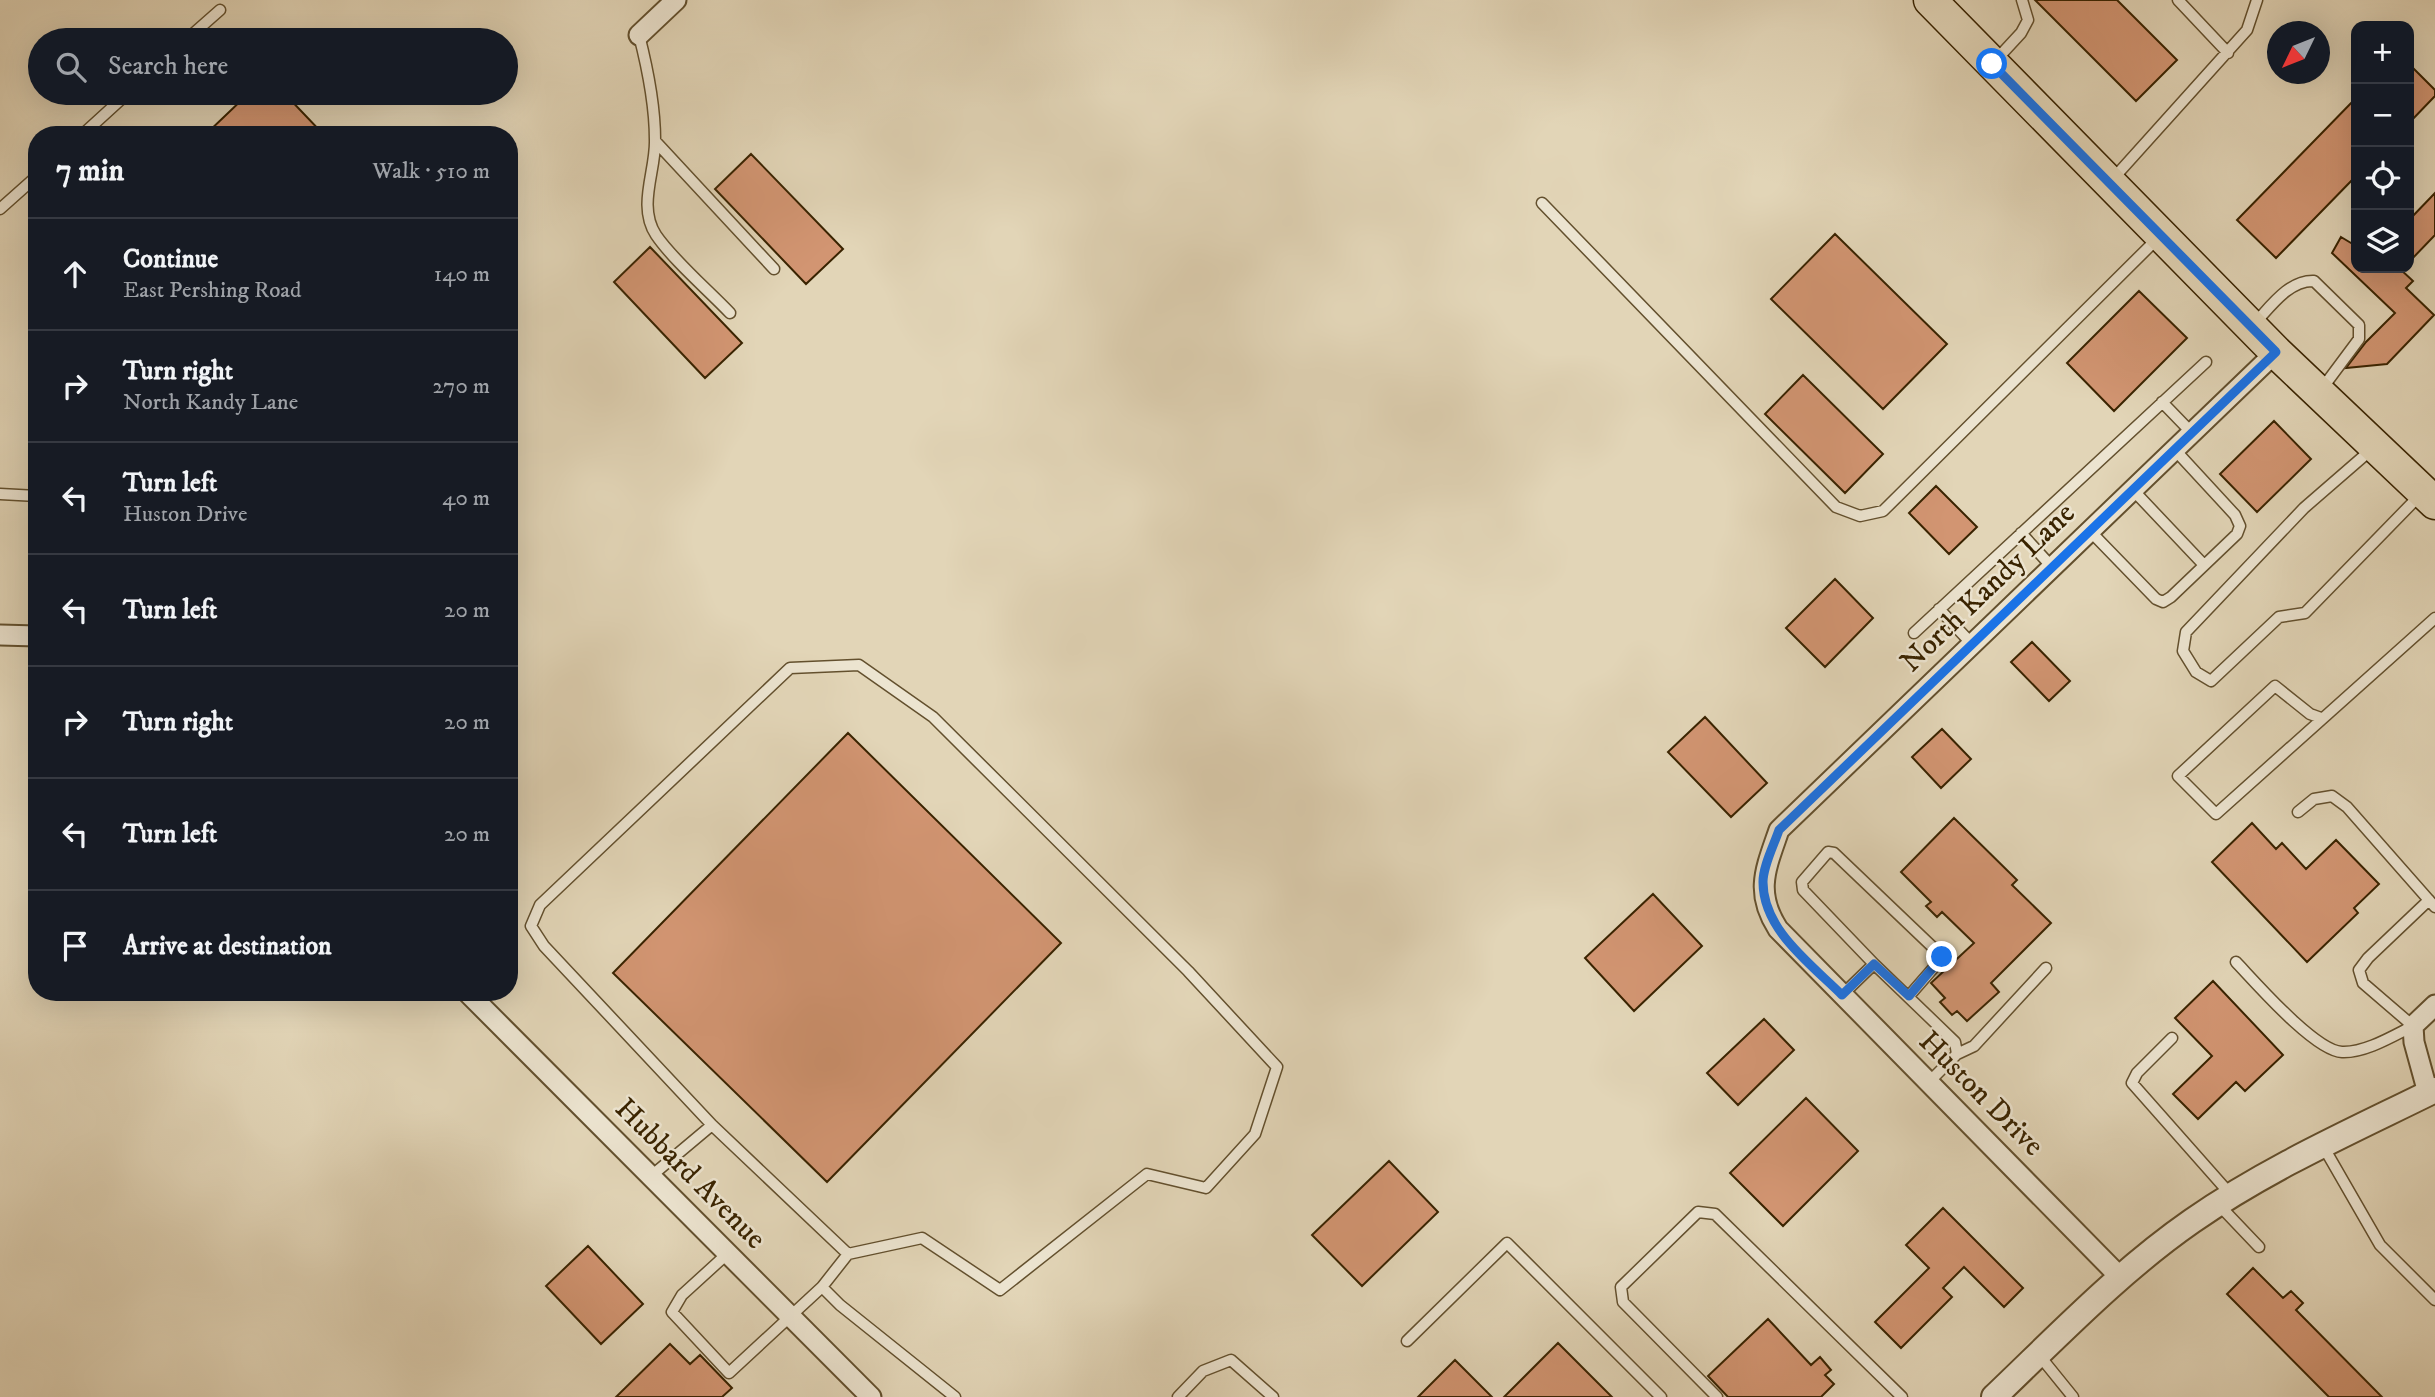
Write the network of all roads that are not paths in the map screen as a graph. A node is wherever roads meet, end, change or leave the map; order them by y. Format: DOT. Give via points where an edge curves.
graph roads {
  1 [pos="676,0"];
  2 [pos="2022,0"];
  3 [pos="2178,0"];
  4 [pos="2257,0"];
  5 [pos="1943,4"];
  6 [pos="220,10"];
  7 [pos="200,28"];
  8 [pos="639,35"];
  9 [pos="2228,53"];
  10 [pos="1992,64"];
  11 [pos="115,105"];
  12 [pos="92,126"];
  13 [pos="656,142"];
  14 [pos="2109,183"];
  15 [pos="28,184"];
  16 [pos="1542,204"];
  17 [pos="0,209"];
  18 [pos="2161,235"];
  19 [pos="774,269"];
  20 [pos="730,313"];
  21 [pos="2251,327"];
  22 [pos="2276,352"];
  23 [pos="2206,362"];
  24 [pos="2319,393"];
  25 [pos="2162,402"];
  26 [pos="2192,433"];
  27 [pos="2375,446"];
  28 [pos="2175,450"];
  29 [pos="2133,490"];
  30 [pos="0,495"];
  31 [pos="28,496"];
  32 [pos="2429,497"];
  33 [pos="2090,531"];
  34 [pos="2021,533"];
  35 [pos="2204,565"];
  36 [pos="2052,567"];
  37 [pos="1939,609"];
  38 [pos="2435,618"];
  39 [pos="1913,633"];
  40 [pos="0,635"];
  41 [pos="28,636"];
  42 [pos="1972,644"];
  43 [pos="2320,718"];
  44 [pos="2298,812"];
  45 [pos="1762,880"];
  46 [pos="2432,903"];
  47 [pos="2236,962"];
  48 [pos="1874,964"];
  49 [pos="2046,968"];
  50 [pos="1842,995"];
  51 [pos="1909,996"];
  52 [pos="476,1001"];
  53 [pos="2435,1005"];
  54 [pos="2413,1026"];
  55 [pos="2172,1038"];
  56 [pos="1957,1054"];
  57 [pos="1928,1082"];
  58 [pos="2431,1091"];
  59 [pos="712,1125"];
  60 [pos="2322,1145"];
  61 [pos="650,1177"];
  62 [pos="2225,1200"];
  63 [pos="2259,1247"];
  64 [pos="727,1254"];
  65 [pos="848,1254"];
  66 [pos="2120,1277"];
  67 [pos="822,1287"];
  68 [pos="2435,1300"];
  69 [pos="791,1317"];
  70 [pos="1407,1341"];
  71 [pos="2039,1354"];
  72 [pos="871,1397"];
  73 [pos="955,1397"];
  74 [pos="1178,1397"];
  75 [pos="1273,1397"];
  76 [pos="1661,1397"];
  77 [pos="1717,1397"];
  78 [pos="1902,1397"];
  79 [pos="1994,1397"];
  80 [pos="2073,1397"];
  1 -- 8 [label="street"];
  2 -- 10 [label="lane" via="2028,20"];
  3 -- 9 [label="lane"];
  4 -- 9 [label="lane" via="2247,30"];
  5 -- 10 [label="main road"];
  6 -- 7 [label="lane"];
  8 -- 13 [label="lane" via="651,81"];
  9 -- 14 [label="lane"];
  10 -- 14 [label="main road"];
  11 -- 12 [label="lane"];
  13 -- 19 [label="lane"];
  13 -- 20 [label="lane" via="648,184 649,216 656,234"];
  14 -- 18 [label="main road"];
  15 -- 17 [label="lane"];
  16 -- 18 [label="lane" via="1836,507 1860,516 1883,511"];
  18 -- 21 [label="main road"];
  21 -- 22 [label="main road"];
  21 -- 24 [label="lane" via="2293,285 2314,281 2359,325 2359,339"];
  22 -- 24 [label="main road"];
  22 -- 26 [label="street, North Kandy Lane"];
  23 -- 25 [label="lane"];
  24 -- 27 [label="main road"];
  25 -- 26 [label="lane"];
  25 -- 34 [label="lane"];
  26 -- 28 [label="street, North Kandy Lane"];
  27 -- 32 [label="main road"];
  27 -- 32 [label="lane" via="2304,509 2186,632 2183,650 2196,672 2211,681 2279,617 2305,613"];
  28 -- 29 [label="street, North Kandy Lane"];
  28 -- 35 [label="lane" via="2240,526"];
  29 -- 33 [label="street, North Kandy Lane"];
  29 -- 35 [label="lane"];
  30 -- 31 [label="lane"];
  33 -- 35 [label="lane" via="2155,599 2164,602"];
  33 -- 36 [label="street, North Kandy Lane"];
  34 -- 36 [label="lane"];
  34 -- 37 [label="lane"];
  36 -- 42 [label="street, North Kandy Lane"];
  37 -- 39 [label="lane"];
  37 -- 42 [label="lane"];
  38 -- 43 [label="lane"];
  40 -- 41 [label="street"];
  42 -- 45 [label="street, North Kandy Lane" via="1779,830"];
  43 -- 43 [label="lane" via="2276,687 2178,776 2216,814"];
  44 -- 46 [label="lane" via="2315,799 2332,796"];
  45 -- 50 [label="street, Huston Drive" via="1768,914 1778,929"];
  46 -- 54 [label="lane" via="2359,970 2363,983"];
  47 -- 54 [label="lane" via="2314,1041 2341,1053 2375,1044"];
  48 -- 50 [label="lane"];
  48 -- 51 [label="lane"];
  48 -- 51 [label="lane" via="1803,890 1802,882 1828,852 1942,957"];
  49 -- 56 [label="lane" via="1974,1046"];
  50 -- 57 [label="street, Huston Drive"];
  51 -- 56 [label="lane" via="1955,1042"];
  52 -- 61 [label="street, Hubbard Avenue"];
  53 -- 54 [label="street"];
  54 -- 58 [label="street"];
  55 -- 62 [label="lane" via="2132,1083"];
  56 -- 57 [label="lane"];
  57 -- 66 [label="street, Huston Drive"];
  58 -- 60 [label="street"];
  59 -- 61 [label="lane"];
  59 -- 65 [label="lane"];
  59 -- 65 [label="lane" via="544,946 531,926 540,905 790,668 859,665 933,717 1188,971 1277,1067 1255,1134 1206,1188 1147,1174 1000,1290 922,1238"];
  60 -- 62 [label="street"];
  60 -- 68 [label="lane" via="2380,1245"];
  61 -- 64 [label="street, Hubbard Avenue"];
  62 -- 63 [label="lane"];
  62 -- 66 [label="street"];
  64 -- 69 [label="street, Hubbard Avenue"];
  64 -- 69 [label="lane" via="682,1295 673,1312 729,1373"];
  65 -- 67 [label="lane"];
  66 -- 71 [label="street"];
  67 -- 69 [label="lane"];
  67 -- 73 [label="lane"];
  69 -- 72 [label="street, Hubbard Avenue"];
  70 -- 76 [label="lane" via="1507,1243"];
  71 -- 79 [label="street"];
  71 -- 80 [label="lane"];
  74 -- 75 [label="lane" via="1203,1371 1231,1360"];
  77 -- 78 [label="lane" via="1623,1301 1621,1287 1698,1212 1715,1213"];
}
